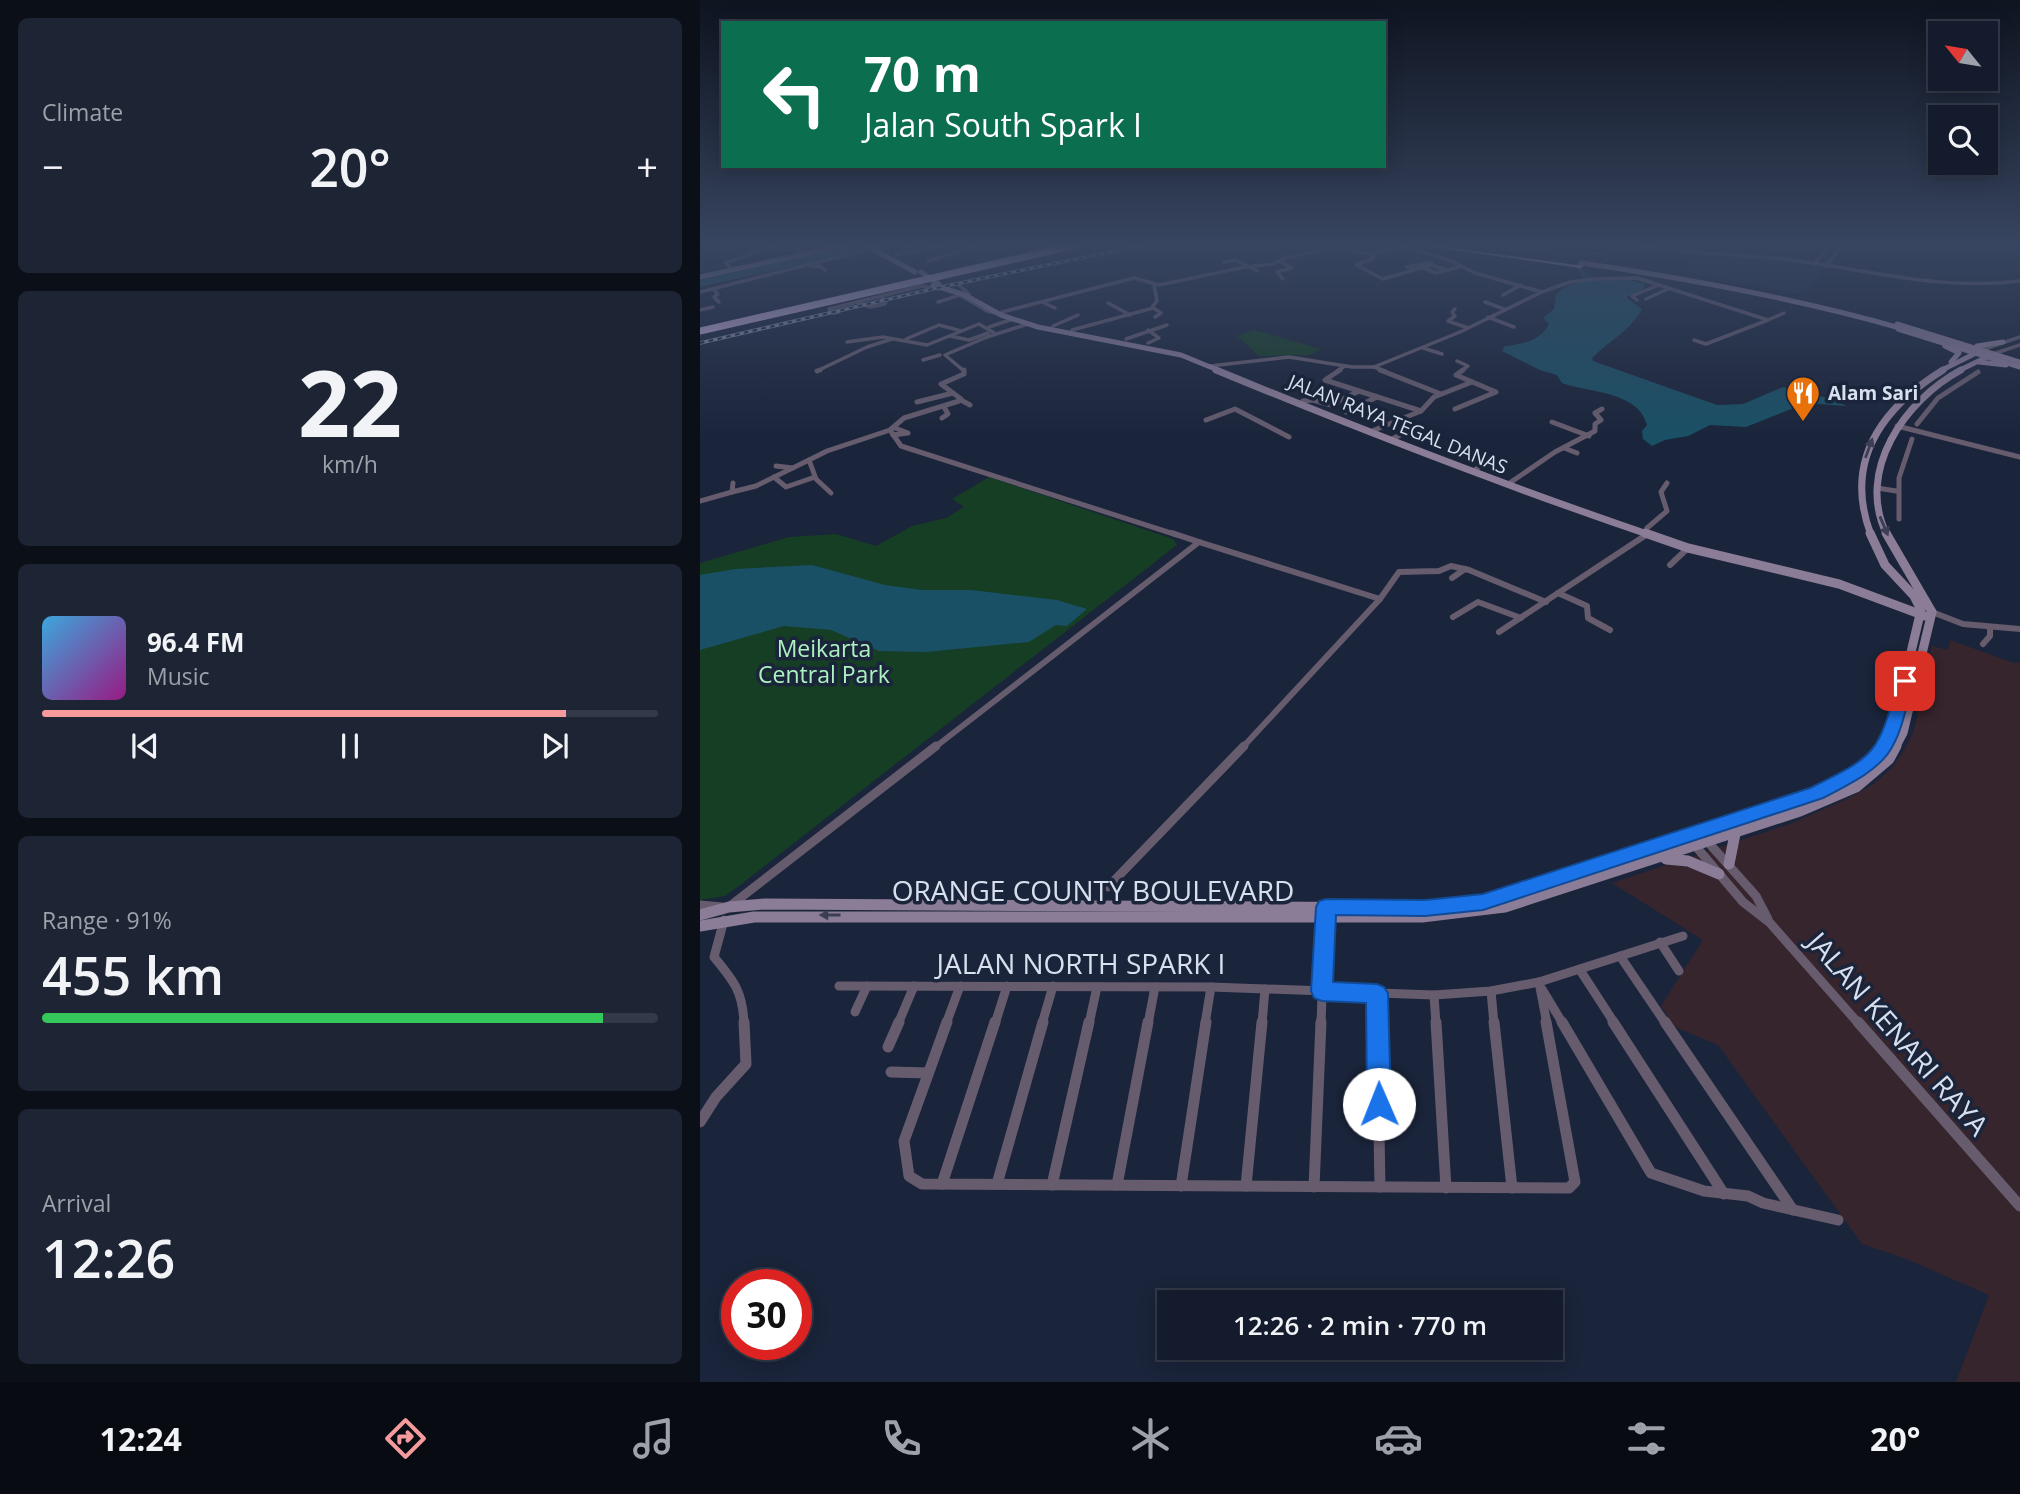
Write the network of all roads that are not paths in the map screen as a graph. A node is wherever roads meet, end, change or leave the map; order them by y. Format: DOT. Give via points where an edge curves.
graph roads {
  1 [pos="790,309"];
  2 [pos="829,309"];
  3 [pos="985,309"];
  4 [pos="992,309"];
  5 [pos="994,309"];
  6 [pos="1012,309"];
  7 [pos="1119,309"];
  8 [pos="1149,309"];
  9 [pos="1155,309"];
  10 [pos="1455,309"];
  11 [pos="1503,309"];
  12 [pos="1734,309"];
  13 [pos="1817,309"];
  14 [pos="1827,309"];
  15 [pos="1841,309"];
  16 [pos="839,312"];
  17 [pos="999,313"];
  18 [pos="1784,313"];
  19 [pos="1078,315"];
  20 [pos="1100,315"];
  21 [pos="1130,316"];
  22 [pos="1155,317"];
  23 [pos="1488,317"];
  24 [pos="1013,319"];
  25 [pos="1109,319"];
  26 [pos="1768,320"];
  27 [pos="1028,324"];
  28 [pos="1116,324"];
  29 [pos="1167,326"];
  30 [pos="1054,327"];
  31 [pos="1468,327"];
  32 [pos="1514,327"];
  33 [pos="700,330"];
  34 [pos="1072,330"];
  35 [pos="1148,330"];
  36 [pos="961,331"];
  37 [pos="992,331"];
  38 [pos="950,336"];
  39 [pos="2020,337"];
  40 [pos="892,339"];
  41 [pos="1126,339"];
  42 [pos="903,340"];
  43 [pos="1694,340"];
  44 [pos="847,342"];
  45 [pos="2003,342"];
  46 [pos="1148,343"];
  47 [pos="1966,345"];
  48 [pos="2020,345"];
  49 [pos="1945,346"];
  50 [pos="1423,348"];
  51 [pos="2010,348"];
  52 [pos="929,353"];
  53 [pos="1442,354"];
  54 [pos="1972,354"];
  55 [pos="1983,354"];
  56 [pos="1993,354"];
  57 [pos="942,355"];
  58 [pos="923,360"];
  59 [pos="1457,361"];
  60 [pos="1972,364"];
  61 [pos="1214,365"];
  62 [pos="1949,365"];
  63 [pos="2006,365"];
  64 [pos="2020,365"];
  65 [pos="1345,366"];
  66 [pos="1374,367"];
  67 [pos="817,371"];
  68 [pos="1978,372"];
  69 [pos="1472,382"];
  70 [pos="1937,383"];
  71 [pos="1951,387"];
  72 [pos="1357,392"];
  73 [pos="953,393"];
  74 [pos="1441,394"];
  75 [pos="1377,397"];
  76 [pos="961,400"];
  77 [pos="1917,400"];
  78 [pos="1303,401"];
  79 [pos="917,402"];
  80 [pos="1932,404"];
  81 [pos="970,405"];
  82 [pos="944,407"];
  83 [pos="1455,409"];
  84 [pos="1602,409"];
  85 [pos="1421,411"];
  86 [pos="1346,412"];
  87 [pos="1889,412"];
  88 [pos="1903,415"];
  89 [pos="942,418"];
  90 [pos="1206,420"];
  91 [pos="1552,422"];
  92 [pos="1917,424"];
  93 [pos="1897,426"];
  94 [pos="1412,429"];
  95 [pos="893,431"];
  96 [pos="1375,434"];
  97 [pos="1589,436"];
  98 [pos="1289,437"];
  99 [pos="1392,439"];
  100 [pos="1912,439"];
  101 [pos="1564,448"];
  102 [pos="1577,453"];
  103 [pos="2020,457"];
  104 [pos="809,460"];
  105 [pos="1483,464"];
  106 [pos="775,466"];
  107 [pos="794,468"];
  108 [pos="1476,469"];
  109 [pos="774,477"];
  110 [pos="815,477"];
  111 [pos="1511,482"];
  112 [pos="733,483"];
  113 [pos="1668,483"];
  114 [pos="1877,488"];
  115 [pos="1896,491"];
  116 [pos="732,492"];
  117 [pos="831,493"];
  118 [pos="700,501"];
  119 [pos="1562,502"];
  120 [pos="1899,519"];
  121 [pos="1647,532"];
  122 [pos="1671,540"];
  123 [pos="1199,542"];
  124 [pos="1688,548"];
  125 [pos="1670,565"];
  126 [pos="1465,569"];
  127 [pos="1452,578"];
  128 [pos="1896,579"];
  129 [pos="1914,582"];
  130 [pos="1558,593"];
  131 [pos="1380,599"];
  132 [pos="1897,600"];
  133 [pos="1546,601"];
  134 [pos="1925,610"];
  135 [pos="1452,617"];
  136 [pos="1521,618"];
  137 [pos="1990,628"];
  138 [pos="2020,629"];
  139 [pos="1610,630"];
  140 [pos="1499,632"];
  141 [pos="1983,644"];
  142 [pos="1692,832"];
  143 [pos="1735,834"];
  144 [pos="1703,845"];
  145 [pos="1657,859"];
  146 [pos="1729,864"];
  147 [pos="1719,874"];
  148 [pos="1108,887"];
  149 [pos="700,905"];
  150 [pos="729,907"];
  151 [pos="1325,912"];
  152 [pos="700,915"];
  153 [pos="723,921"];
  154 [pos="1770,923"];
  155 [pos="700,926"];
  156 [pos="1683,936"];
  157 [pos="1660,942"];
  158 [pos="1620,956"];
  159 [pos="1580,970"];
  160 [pos="1679,971"];
  161 [pos="1539,982"];
  162 [pos="839,986"];
  163 [pos="867,986"];
  164 [pos="914,986"];
  165 [pos="960,986"];
  166 [pos="1007,986"];
  167 [pos="1053,986"];
  168 [pos="1097,986"];
  169 [pos="1155,987"];
  170 [pos="1211,987"];
  171 [pos="1265,989"];
  172 [pos="1322,991"];
  173 [pos="1491,991"];
  174 [pos="1377,993"];
  175 [pos="1434,996"];
  176 [pos="855,1012"];
  177 [pos="888,1047"];
  178 [pos="891,1072"];
  179 [pos="929,1073"];
  180 [pos="700,1122"];
  181 [pos="942,1184"];
  182 [pos="997,1184"];
  183 [pos="1052,1185"];
  184 [pos="1117,1185"];
  185 [pos="1181,1186"];
  186 [pos="1246,1186"];
  187 [pos="1314,1187"];
  188 [pos="1380,1187"];
  189 [pos="1447,1188"];
  190 [pos="1512,1188"];
  191 [pos="1724,1194"];
  192 [pos="2020,1206"];
  193 [pos="1794,1210"];
  194 [pos="1838,1220"];
  1 -- 33 [label="highway"];
  2 -- 16 [label="street"];
  3 -- 17 [label="street"];
  4 -- 17 [label="main road, JALAN RAYA TEGAL DANAS"];
  5 -- 17 [label="main road, JALAN RAYA TEGAL DANAS"];
  6 -- 17 [label="street"];
  7 -- 21 [label="street"];
  8 -- 21 [label="street"];
  9 -- 22 [label="street" via="1161,313"];
  10 -- 31 [label="street" via="1455,316 1448,321"];
  11 -- 23 [label="street"];
  12 -- 26 [label="street"];
  13 -- 49 [label="main road"];
  14 -- 64 [label="main road, bridge"];
  15 -- 47 [label="main road"];
  17 -- 24 [label="main road, JALAN RAYA TEGAL DANAS"];
  17 -- 30 [label="main road, JALAN RAYA TEGAL DANAS"];
  18 -- 26 [label="street"];
  19 -- 30 [label="street"];
  20 -- 25 [label="street"];
  21 -- 25 [label="street"];
  23 -- 31 [label="street"];
  23 -- 32 [label="street"];
  24 -- 27 [label="main road, JALAN RAYA TEGAL DANAS"];
  24 -- 37 [label="street"];
  25 -- 28 [label="street"];
  25 -- 34 [label="street"];
  26 -- 43 [label="street" via="1708,344"];
  27 -- 37 [label="street"];
  27 -- 61 [label="main road, JALAN RAYA TEGAL DANAS" via="1168,351"];
  29 -- 35 [label="street"];
  30 -- 34 [label="main road, JALAN RAYA TEGAL DANAS"];
  31 -- 50 [label="street"];
  34 -- 41 [label="main road, JALAN RAYA TEGAL DANAS"];
  35 -- 41 [label="street"];
  35 -- 46 [label="street" via="1159,338"];
  36 -- 37 [label="street" via="977,324"];
  36 -- 38 [label="street"];
  36 -- 42 [label="street" via="939,325"];
  37 -- 38 [label="street" via="969,340"];
  37 -- 57 [label="street"];
  38 -- 42 [label="street" via="927,345"];
  39 -- 45 [label="street"];
  40 -- 42 [label="street"];
  40 -- 44 [label="street" via="882,335"];
  40 -- 67 [label="street"];
  41 -- 46 [label="main road, JALAN RAYA TEGAL DANAS"];
  45 -- 47 [label="main road"];
  45 -- 55 [label="street"];
  46 -- 61 [label="main road, JALAN RAYA TEGAL DANAS"];
  47 -- 55 [label="main road"];
  48 -- 51 [label="street"];
  49 -- 54 [label="main road"];
  49 -- 62 [label="main road" via="1959,353"];
  50 -- 53 [label="street"];
  50 -- 66 [label="street"];
  51 -- 56 [label="street"];
  51 -- 64 [label="main road" via="2008,355"];
  52 -- 57 [label="street"];
  54 -- 55 [label="main road"];
  54 -- 62 [label="main road"];
  55 -- 56 [label="main road"];
  55 -- 60 [label="main road"];
  55 -- 63 [label="main road"];
  56 -- 64 [label="main road"];
  57 -- 58 [label="street"];
  57 -- 73 [label="street" via="965,373 941,382"];
  59 -- 69 [label="street" via="1468,367 1456,375"];
  60 -- 63 [label="main road"];
  60 -- 70 [label="main road"];
  61 -- 65 [label="street" via="1289,357"];
  61 -- 78 [label="main road, JALAN RAYA TEGAL DANAS"];
  61 -- 96 [label="main road, JALAN RAYA TEGAL DANAS"];
  62 -- 87 [label="main road" via="1912,388"];
  63 -- 64 [label="main road"];
  65 -- 66 [label="street"];
  65 -- 72 [label="street" via="1324,379"];
  66 -- 74 [label="street"];
  68 -- 71 [label="street"];
  69 -- 74 [label="street"];
  69 -- 83 [label="street" via="1496,392"];
  70 -- 71 [label="street"];
  70 -- 77 [label="main road"];
  71 -- 80 [label="street"];
  72 -- 75 [label="street"];
  72 -- 78 [label="street" via="1331,405"];
  73 -- 76 [label="street"];
  73 -- 79 [label="street"];
  74 -- 85 [label="street"];
  75 -- 85 [label="street"];
  75 -- 86 [label="street"];
  76 -- 81 [label="street"];
  76 -- 82 [label="street"];
  77 -- 80 [label="street"];
  77 -- 88 [label="main road"];
  78 -- 96 [label="main road, JALAN RAYA TEGAL DANAS"];
  80 -- 92 [label="street"];
  82 -- 89 [label="street" via="948,414"];
  82 -- 95 [label="street" via="904,418"];
  84 -- 97 [label="street" via="1595,413 1601,420"];
  85 -- 96 [label="street"];
  87 -- 88 [label="main road"];
  128 -- 87 [label="main road, one-way" via="1878,553 1860,502 1867,452"];
  88 -- 93 [label="main road"];
  90 -- 98 [label="street" via="1235,409"];
  91 -- 97 [label="street"];
  93 -- 103 [label="street"];
  93 -- 114 [label="main road"];
  94 -- 99 [label="street"];
  95 -- 104 [label="street"];
  95 -- 123 [label="street" via="901,446"];
  96 -- 99 [label="main road, JALAN RAYA TEGAL DANAS"];
  96 -- 119 [label="main road, JALAN RAYA TEGAL DANAS"];
  97 -- 101 [label="street"];
  99 -- 108 [label="main road, JALAN RAYA TEGAL DANAS"];
  100 -- 115 [label="street" via="1901,460"];
  101 -- 102 [label="street"];
  101 -- 111 [label="street"];
  104 -- 107 [label="street"];
  104 -- 110 [label="street"];
  105 -- 108 [label="street"];
  106 -- 107 [label="street"];
  107 -- 109 [label="street"];
  108 -- 111 [label="main road, JALAN RAYA TEGAL DANAS"];
  109 -- 110 [label="street" via="785,486"];
  109 -- 116 [label="street"];
  110 -- 117 [label="street"];
  111 -- 119 [label="main road, JALAN RAYA TEGAL DANAS"];
  112 -- 116 [label="street"];
  113 -- 121 [label="street" via="1661,492 1667,511"];
  114 -- 115 [label="street"];
  114 -- 129 [label="main road, one-way" via="1879,515"];
  115 -- 120 [label="street"];
  116 -- 118 [label="street"];
  119 -- 121 [label="main road, JALAN RAYA TEGAL DANAS"];
  121 -- 122 [label="main road, JALAN RAYA TEGAL DANAS"];
  121 -- 130 [label="street"];
  122 -- 124 [label="main road, JALAN RAYA TEGAL DANAS"];
  122 -- 132 [label="main road, JALAN RAYA TEGAL DANAS" via="1841,578"];
  123 -- 131 [label="street"];
  123 -- 150 [label="street"];
  124 -- 125 [label="street"];
  124 -- 134 [label="main road, JALAN RAYA TEGAL DANAS"];
  126 -- 127 [label="street"];
  126 -- 131 [label="street" via="1451,566 1439,571 1399,572"];
  126 -- 133 [label="street"];
  128 -- 129 [label="main road"];
  128 -- 132 [label="main road" via="1903,596"];
  128 -- 134 [label="main road"];
  129 -- 134 [label="main road"];
  130 -- 133 [label="street"];
  130 -- 139 [label="street" via="1587,606 1588,618"];
  131 -- 148 [label="street"];
  132 -- 134 [label="main road, JALAN RAYA TEGAL DANAS"];
  133 -- 136 [label="street"];
  134 -- 137 [label="street"];
  134 -- 142 [label="main road, ORANGE COUNTY BOULEVARD" via="1893,728 1876,758 1817,793"];
  134 -- 143 [label="main road, ORANGE COUNTY BOULEVARD" via="1903,733 1889,759 1845,793"];
  135 -- 136 [label="street" via="1478,601"];
  136 -- 140 [label="street"];
  137 -- 138 [label="street"];
  137 -- 141 [label="street"];
  142 -- 144 [label="street"];
  142 -- 151 [label="main road, ORANGE COUNTY BOULEVARD" via="1483,902"];
  143 -- 144 [label="main road, ORANGE COUNTY BOULEVARD"];
  143 -- 146 [label="main road"];
  144 -- 145 [label="main road, ORANGE COUNTY BOULEVARD"];
  144 -- 146 [label="street, JALAN KENARI RAYA"];
  144 -- 147 [label="street, JALAN KENARI RAYA"];
  145 -- 147 [label="main road" via="1688,861"];
  145 -- 151 [label="main road, ORANGE COUNTY BOULEVARD" via="1485,912 1437,917"];
  146 -- 154 [label="street, JALAN KENARI RAYA" via="1756,896"];
  147 -- 154 [label="street, JALAN KENARI RAYA" via="1743,902"];
  149 -- 150 [label="street"];
  150 -- 151 [label="main road, ORANGE COUNTY BOULEVARD"];
  150 -- 152 [label="main road, ORANGE COUNTY BOULEVARD"];
  150 -- 153 [label="street"];
  151 -- 153 [label="main road, ORANGE COUNTY BOULEVARD, one-way" via="754,916"];
  151 -- 172 [label="street"];
  153 -- 155 [label="main road, ORANGE COUNTY BOULEVARD"];
  153 -- 180 [label="street" via="714,957 743,1001 746,1064"];
  154 -- 192 [label="street, JALAN KENARI RAYA"];
  156 -- 157 [label="street, JALAN NORTH SPARK I"];
  157 -- 158 [label="street, JALAN NORTH SPARK I"];
  157 -- 160 [label="street"];
  158 -- 159 [label="street, JALAN NORTH SPARK I"];
  158 -- 193 [label="street"];
  159 -- 161 [label="street, JALAN NORTH SPARK I"];
  159 -- 191 [label="street"];
  161 -- 173 [label="street, JALAN NORTH SPARK I"];
  161 -- 190 [label="street" via="1575,1182 1569,1188"];
  161 -- 191 [label="street" via="1651,1173"];
  162 -- 163 [label="street, JALAN NORTH SPARK I"];
  163 -- 164 [label="street, JALAN NORTH SPARK I"];
  163 -- 176 [label="street"];
  164 -- 165 [label="street, JALAN NORTH SPARK I"];
  164 -- 177 [label="street"];
  165 -- 166 [label="street, JALAN NORTH SPARK I"];
  165 -- 179 [label="street"];
  166 -- 167 [label="street, JALAN NORTH SPARK I"];
  166 -- 181 [label="street"];
  167 -- 168 [label="street, JALAN NORTH SPARK I"];
  167 -- 182 [label="street"];
  168 -- 169 [label="street, JALAN NORTH SPARK I"];
  168 -- 183 [label="street"];
  169 -- 170 [label="street, JALAN NORTH SPARK I"];
  169 -- 184 [label="street"];
  170 -- 171 [label="street, JALAN NORTH SPARK I"];
  170 -- 185 [label="street"];
  171 -- 172 [label="street, JALAN NORTH SPARK I"];
  171 -- 186 [label="street"];
  172 -- 174 [label="street, JALAN NORTH SPARK I"];
  172 -- 187 [label="street"];
  173 -- 175 [label="street, JALAN NORTH SPARK I"];
  173 -- 190 [label="street"];
  174 -- 175 [label="street, JALAN NORTH SPARK I"];
  174 -- 188 [label="street"];
  175 -- 189 [label="street"];
  178 -- 179 [label="street"];
  179 -- 181 [label="street" via="904,1140 909,1176 922,1184"];
  181 -- 182 [label="street"];
  182 -- 183 [label="street"];
  183 -- 184 [label="street"];
  184 -- 185 [label="street"];
  185 -- 186 [label="street"];
  186 -- 187 [label="street"];
  187 -- 188 [label="street"];
  188 -- 189 [label="street"];
  189 -- 190 [label="street"];
  191 -- 193 [label="street"];
  193 -- 194 [label="street"];
}
